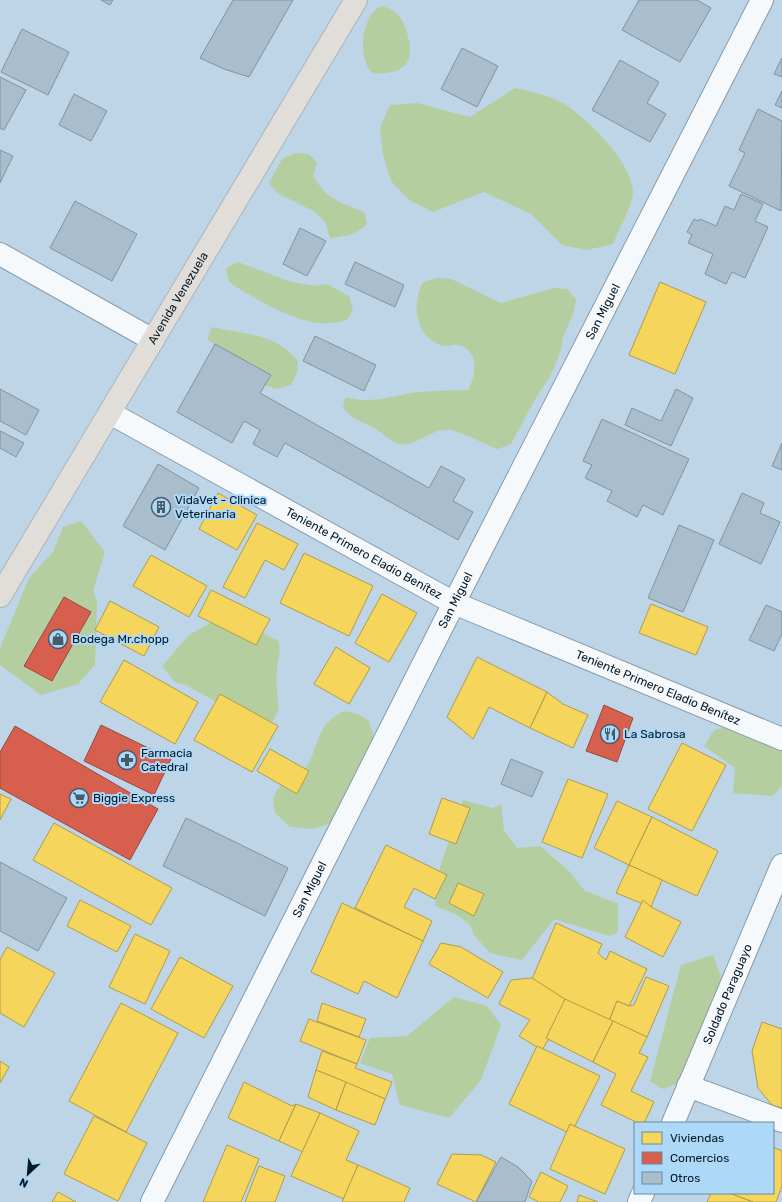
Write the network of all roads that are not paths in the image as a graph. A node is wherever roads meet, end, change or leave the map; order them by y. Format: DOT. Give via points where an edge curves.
graph roads {
  1 [pos="356,0"];
  2 [pos="762,0"];
  3 [pos="0,254"];
  4 [pos="153,340"];
  5 [pos="110,413"];
  6 [pos="0,596"];
  7 [pos="454,603"];
  8 [pos="782,739"];
  9 [pos="782,865"];
  10 [pos="688,1086"];
  11 [pos="782,1121"];
  12 [pos="673,1122"];
  13 [pos="152,1202"];
  1 -- 4 [label="main road, Avenida Venezuela"];
  2 -- 7 [label="street, San Miguel"];
  3 -- 4 [label="street"];
  4 -- 5 [label="main road, Avenida Venezuela"];
  5 -- 6 [label="main road, Avenida Venezuela"];
  5 -- 7 [label="street, Teniente Primero Eladio Benítez"];
  7 -- 8 [label="street, Teniente Primero Eladio Benítez"];
  7 -- 13 [label="street, San Miguel"];
  9 -- 10 [label="street, Soldado Paraguayo"];
  10 -- 11 [label="street"];
  10 -- 12 [label="street, Soldado Paraguayo"];
}
